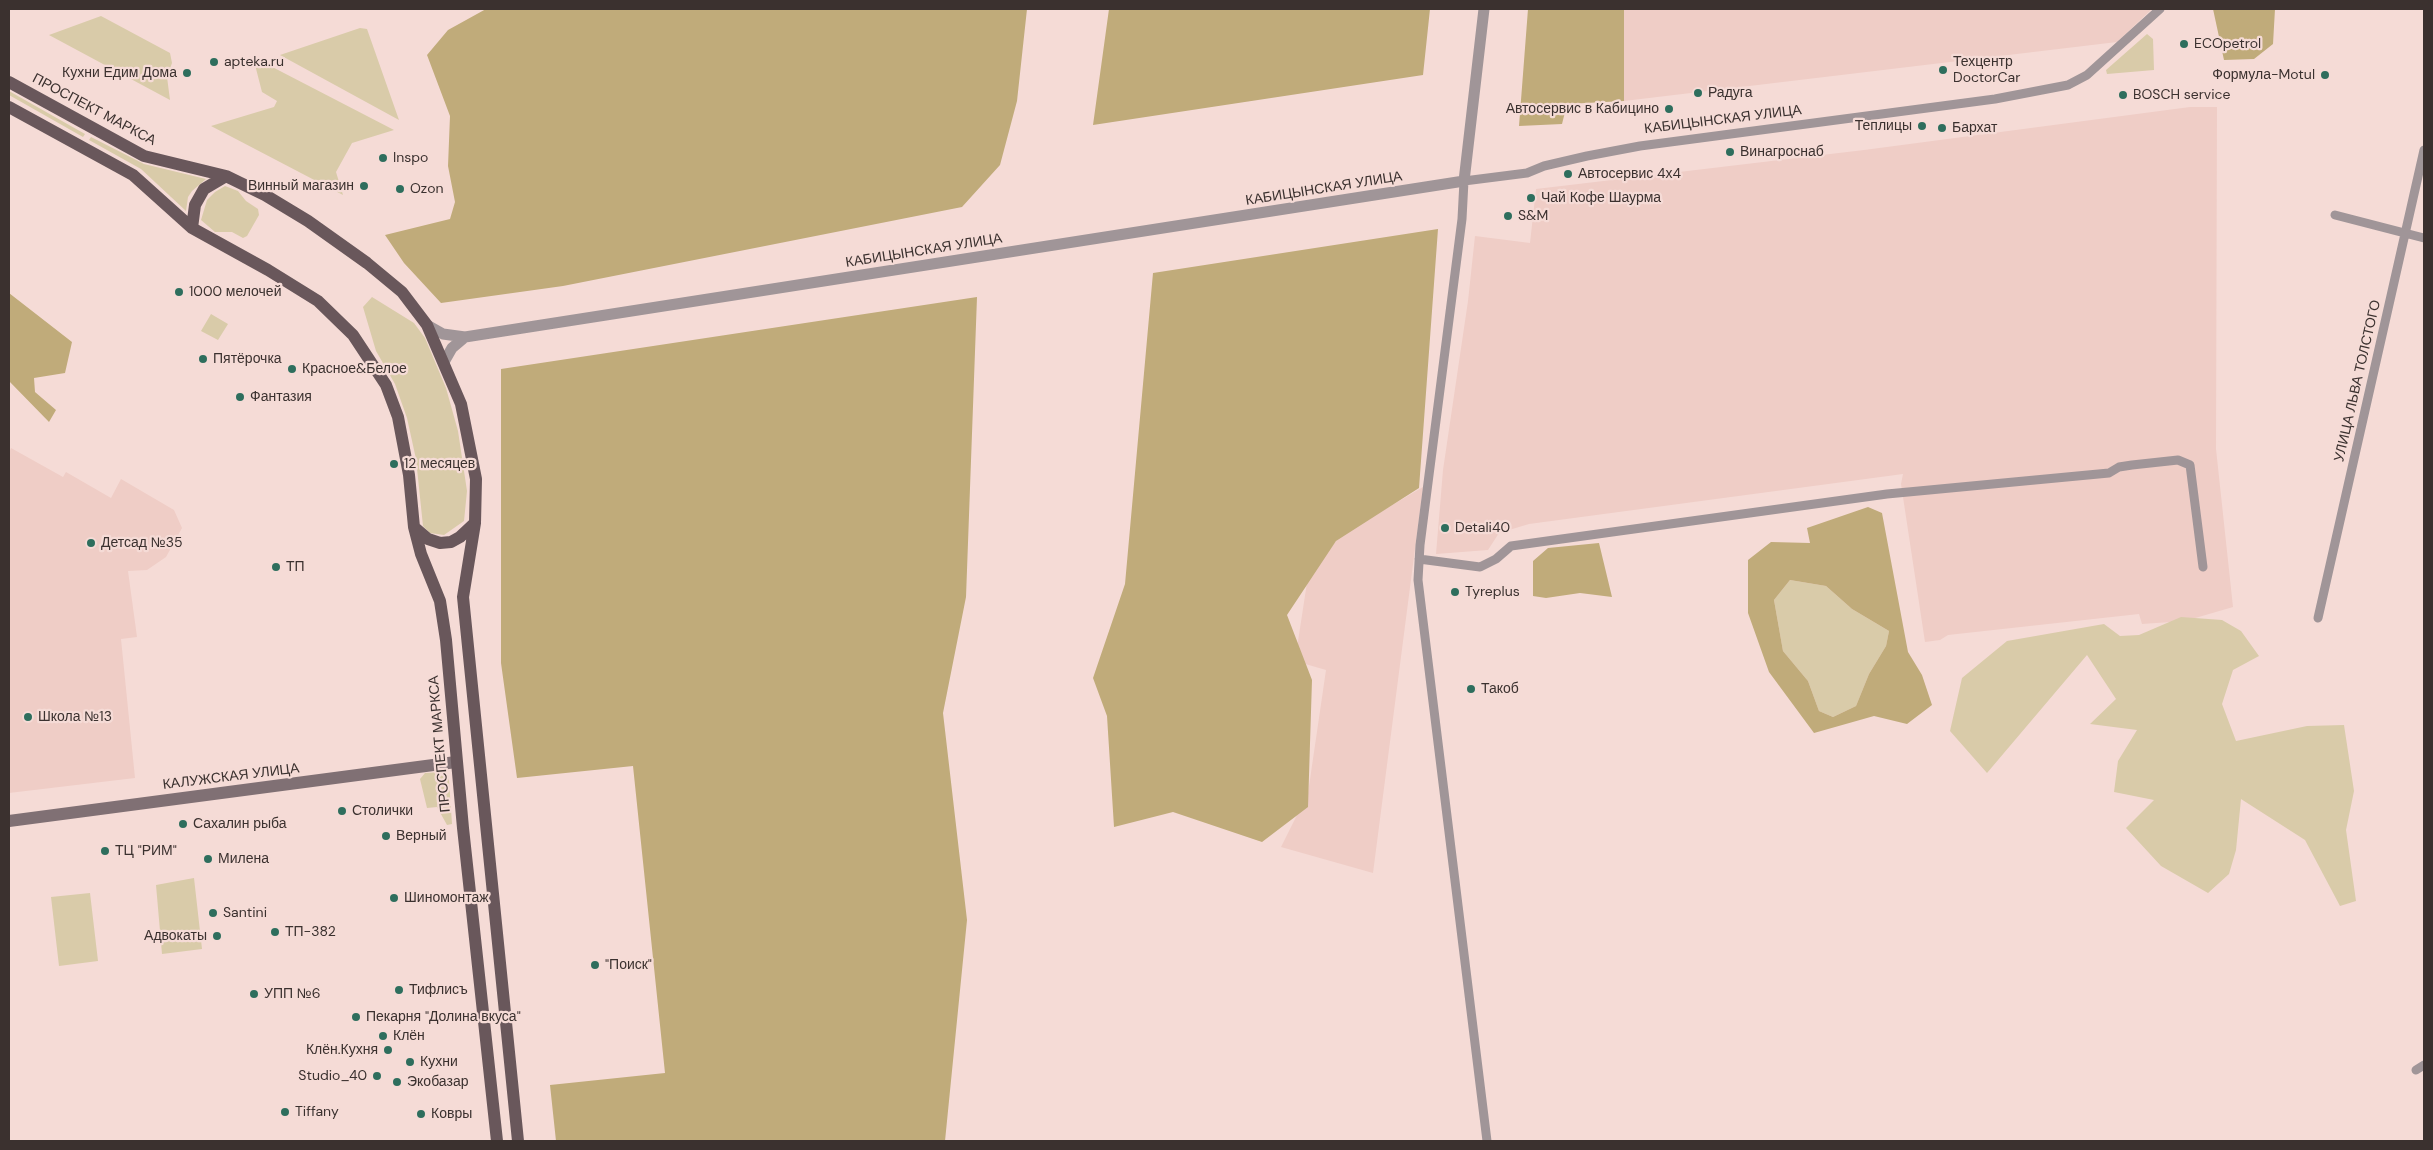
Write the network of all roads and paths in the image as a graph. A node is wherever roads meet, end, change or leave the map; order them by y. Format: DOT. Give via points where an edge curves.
graph roads {
  1 [pos="1484,9"];
  2 [pos="2160,9"];
  3 [pos="9,82"];
  4 [pos="9,107"];
  5 [pos="2424,150"];
  6 [pos="226,176"];
  7 [pos="1464,182"];
  8 [pos="2335,215"];
  9 [pos="192,228"];
  10 [pos="2406,233"];
  11 [pos="2424,238"];
  12 [pos="427,325"];
  13 [pos="465,337"];
  14 [pos="444,362"];
  15 [pos="475,523"];
  16 [pos="414,527"];
  17 [pos="1419,559"];
  18 [pos="2203,567"];
  19 [pos="2318,618"];
  20 [pos="480,760"];
  21 [pos="456,762"];
  22 [pos="9,821"];
  23 [pos="496,1141"];
  24 [pos="518,1141"];
  25 [pos="1487,1141"];
  1 -- 7 [label="street"];
  2 -- 7 [label="street, КАБИЦЫНСКАЯ УЛИЦА" via="2087,75 2068,85 1894,113 1640,146 1544,166 1527,173"];
  3 -- 6 [label="main road, ПРОСПЕКТ МАРКСА" via="144,156"];
  4 -- 9 [label="main road, ПРОСПЕКТ МАРКСА" via="133,175"];
  5 -- 10 [label="street, УЛИЦА ЛЬВА ТОЛСТОГО"];
  6 -- 9 [label="main road" via="204,189 195,206"];
  6 -- 12 [label="main road, ПРОСПЕКТ МАРКСА" via="308,221 367,263 402,292"];
  7 -- 13 [label="street, КАБИЦЫНСКАЯ УЛИЦА"];
  7 -- 17 [label="street"];
  8 -- 10 [label="street"];
  9 -- 16 [label="main road, ПРОСПЕКТ МАРКСА" via="306,292 353,335 386,385 398,417 409,475"];
  10 -- 11 [label="street"];
  10 -- 19 [label="street, УЛИЦА ЛЬВА ТОЛСТОГО"];
  12 -- 13 [label="street, КАБИЦЫНСКАЯ УЛИЦА" via="443,334"];
  12 -- 14 [label="main road, ПРОСПЕКТ МАРКСА"];
  13 -- 14 [label="street" via="452,348"];
  14 -- 15 [label="main road, ПРОСПЕКТ МАРКСА" via="460,404 474,470"];
  15 -- 16 [label="main road" via="460,537 440,543 428,539"];
  15 -- 20 [label="main road, ПРОСПЕКТ МАРКСА" via="464,598"];
  16 -- 21 [label="main road, ПРОСПЕКТ МАРКСА" via="440,601"];
  17 -- 18 [label="street" via="1480,567 1511,546 1887,494 2108,473 2132,465 2178,460 2190,464"];
  17 -- 25 [label="street" via="1418,580"];
  20 -- 21 [label="main road"];
  20 -- 24 [label="main road, ПРОСПЕКТ МАРКСА"];
  21 -- 22 [label="main road, КАЛУЖСКАЯ УЛИЦА"];
  21 -- 23 [label="main road, ПРОСПЕКТ МАРКСА"];
}
